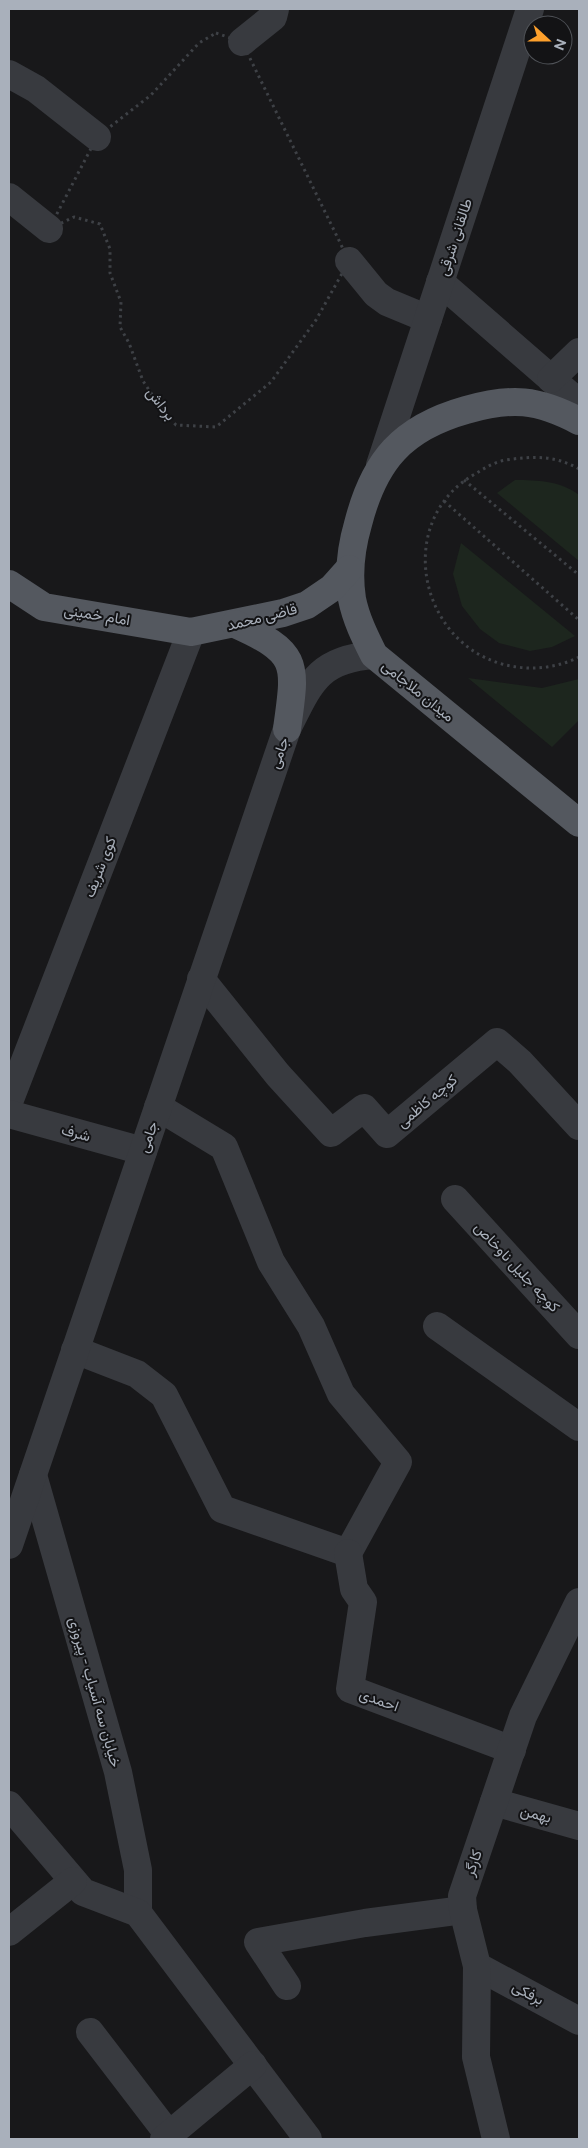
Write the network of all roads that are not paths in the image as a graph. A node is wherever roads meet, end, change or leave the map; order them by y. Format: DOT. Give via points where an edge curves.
graph roads {
  1 [pos="275,9"];
  2 [pos="530,9"];
  3 [pos="242,42"];
  4 [pos="9,74"];
  5 [pos="97,137"];
  6 [pos="9,197"];
  7 [pos="49,229"];
  8 [pos="350,261"];
  9 [pos="440,282"];
  10 [pos="428,319"];
  11 [pos="579,352"];
  12 [pos="551,379"];
  13 [pos="579,403"];
  14 [pos="579,421"];
  15 [pos="380,465"];
  16 [pos="349,569"];
  17 [pos="9,584"];
  18 [pos="235,624"];
  19 [pos="191,632"];
  20 [pos="374,655"];
  21 [pos="287,729"];
  22 [pos="579,823"];
  23 [pos="201,979"];
  24 [pos="9,1102"];
  25 [pos="158,1107"];
  26 [pos="9,1114"];
  27 [pos="579,1126"];
  28 [pos="143,1152"];
  29 [pos="455,1200"];
  30 [pos="437,1326"];
  31 [pos="579,1335"];
  32 [pos="75,1350"];
  33 [pos="579,1426"];
  34 [pos="32,1475"];
  35 [pos="9,1545"];
  36 [pos="348,1553"];
  37 [pos="579,1603"];
  38 [pos="512,1750"];
  39 [pos="494,1802"];
  40 [pos="9,1805"];
  41 [pos="579,1826"];
  42 [pos="74,1881"];
  43 [pos="464,1910"];
  44 [pos="138,1913"];
  45 [pos="9,1932"];
  46 [pos="477,1966"];
  47 [pos="286,1986"];
  48 [pos="579,2021"];
  49 [pos="90,2032"];
  50 [pos="252,2065"];
  51 [pos="168,2138"];
  52 [pos="308,2139"];
  53 [pos="496,2139"];
  1 -- 3 [label="street" via="273,17"];
  2 -- 9 [label="street, طالقانی شرقی"];
  4 -- 5 [label="street" via="36,89"];
  6 -- 7 [label="street"];
  8 -- 10 [label="street" via="376,294"];
  9 -- 10 [label="street, طالقانی شرقی"];
  9 -- 12 [label="street"];
  10 -- 15 [label="street, طالقانی شرقی"];
  11 -- 12 [label="street"];
  12 -- 13 [label="street"];
  14 -- 15 [label="main road, میدان ملاجامی" via="562,412 524,401 487,404 443,416 412,433"];
  15 -- 16 [label="main road, میدان ملاجامی" via="365,496"];
  16 -- 18 [label="main road, قاضی محمد" via="332,588 307,605 283,614"];
  16 -- 20 [label="main road, میدان ملاجامی" via="352,599 360,627"];
  17 -- 19 [label="main road, امام خمینی" via="44,607"];
  18 -- 19 [label="main road, قاضی محمد"];
  18 -- 21 [label="main road" via="273,642 288,661 293,685"];
  19 -- 24 [label="street, کوی شریف"];
  20 -- 21 [label="street, جامی" via="355,656 320,672 307,688"];
  20 -- 22 [label="main road, میدان ملاجامی"];
  21 -- 23 [label="street, جامی"];
  23 -- 25 [label="street, جامی"];
  23 -- 27 [label="street, کوچه کاظمی" via="278,1075 331,1133 364,1108 387,1134 497,1042"];
  25 -- 28 [label="street, جامی"];
  25 -- 36 [label="street" via="224,1146 271,1262 311,1326 341,1394 398,1462"];
  26 -- 28 [label="street, شرف"];
  28 -- 32 [label="street, جامی"];
  29 -- 31 [label="street, کوچه جلیل ناوخاص"];
  30 -- 33 [label="street"];
  32 -- 34 [label="street, جامی"];
  32 -- 36 [label="street" via="137,1374 164,1395 222,1508"];
  34 -- 35 [label="street, جامی"];
  34 -- 44 [label="street, خیابان سه آسیاب - پیروزی" via="118,1772 138,1870"];
  36 -- 38 [label="street, احمدی" via="354,1589 364,1602 350,1689"];
  37 -- 38 [label="street, کارگر" via="523,1716"];
  38 -- 39 [label="street, کارگر"];
  39 -- 41 [label="street, بهمن"];
  39 -- 43 [label="street, کارگر" via="462,1896"];
  40 -- 42 [label="street"];
  42 -- 44 [label="street" via="82,1892"];
  42 -- 45 [label="street"];
  43 -- 46 [label="street, کارگر"];
  43 -- 47 [label="street" via="258,1942"];
  44 -- 50 [label="street"];
  46 -- 48 [label="street, برفکی"];
  46 -- 53 [label="street, کارگر" via="476,2057"];
  49 -- 51 [label="street"];
  50 -- 51 [label="street"];
  50 -- 52 [label="street"];
}
